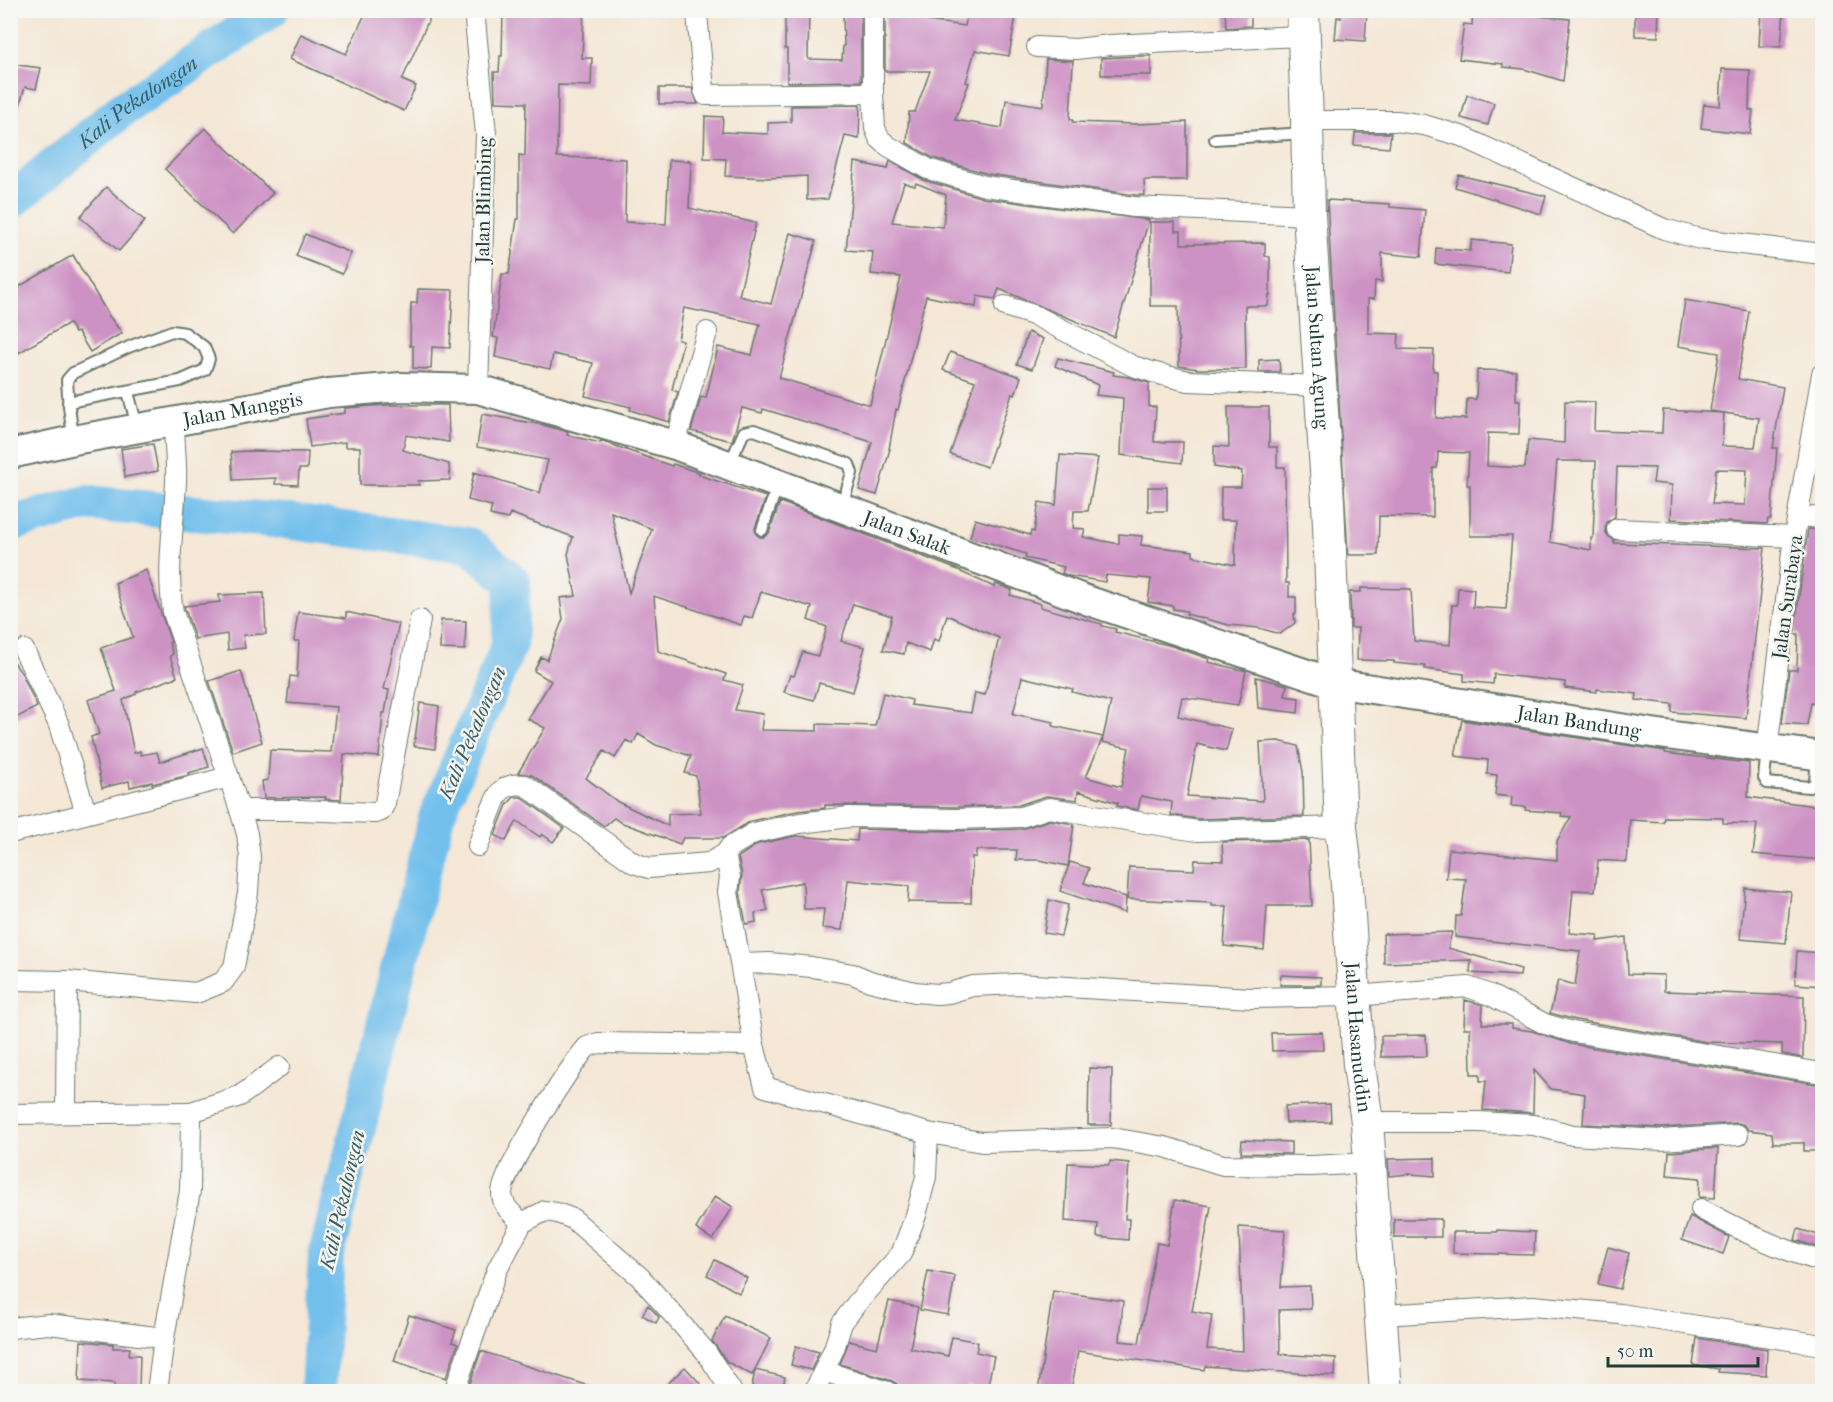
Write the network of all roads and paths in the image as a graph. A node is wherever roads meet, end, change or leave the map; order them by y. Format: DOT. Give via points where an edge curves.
graph roads {
  1 [pos="474,10"];
  2 [pos="694,10"];
  3 [pos="873,10"];
  4 [pos="1303,23"];
  5 [pos="1037,47"];
  6 [pos="873,93"];
  7 [pos="1307,127"];
  8 [pos="1215,139"];
  9 [pos="1309,215"];
  10 [pos="1822,254"];
  11 [pos="1005,306"];
  12 [pos="707,333"];
  13 [pos="1822,374"];
  14 [pos="1320,386"];
  15 [pos="478,389"];
  16 [pos="128,392"];
  17 [pos="68,402"];
  18 [pos="1820,405"];
  19 [pos="174,422"];
  20 [pos="138,429"];
  21 [pos="74,440"];
  22 [pos="675,445"];
  23 [pos="10,454"];
  24 [pos="729,465"];
  25 [pos="778,484"];
  26 [pos="841,508"];
  27 [pos="1798,516"];
  28 [pos="1822,518"];
  29 [pos="1617,529"];
  30 [pos="762,530"];
  31 [pos="1794,537"];
  32 [pos="420,620"];
  33 [pos="24,650"];
  34 [pos="1335,683"];
  35 [pos="1767,749"];
  36 [pos="1820,756"];
  37 [pos="229,777"];
  38 [pos="240,810"];
  39 [pos="86,813"];
  40 [pos="1341,827"];
  41 [pos="10,833"];
  42 [pos="478,846"];
  43 [pos="725,854"];
  44 [pos="742,964"];
  45 [pos="10,980"];
  46 [pos="67,981"];
  47 [pos="1354,996"];
  48 [pos="754,1045"];
  49 [pos="279,1066"];
  50 [pos="1822,1073"];
  51 [pos="66,1112"];
  52 [pos="190,1112"];
  53 [pos="10,1114"];
  54 [pos="1367,1122"];
  55 [pos="928,1133"];
  56 [pos="1738,1135"];
  57 [pos="1370,1163"];
  58 [pos="1701,1209"];
  59 [pos="522,1223"];
  60 [pos="1822,1261"];
  61 [pos="1382,1315"];
  62 [pos="10,1328"];
  63 [pos="164,1338"];
  64 [pos="1822,1346"];
  65 [pos="824,1371"];
  66 [pos="157,1392"];
  67 [pos="454,1392"];
  68 [pos="732,1392"];
  69 [pos="814,1392"];
  70 [pos="888,1392"];
  71 [pos="1386,1392"];
  1 -- 15 [label="street, Jalan Blimbing" via="486,134"];
  2 -- 6 [label="street" via="706,95"];
  3 -- 6 [label="street"];
  4 -- 5 [label="street" via="1076,49"];
  4 -- 7 [label="main road, Jalan Sultan Agung"];
  6 -- 9 [label="street" via="875,128 888,146 928,169 985,186 1134,207"];
  7 -- 8 [label="lane"];
  7 -- 9 [label="main road, Jalan Sultan Agung"];
  7 -- 10 [label="street" via="1397,121 1424,125 1461,136 1664,229 1700,239"];
  9 -- 14 [label="main road, Jalan Sultan Agung"];
  11 -- 14 [label="street" via="1036,316 1133,366 1159,374 1188,381"];
  12 -- 22 [label="street"];
  13 -- 18 [label="street, Jalan Surabaya"];
  14 -- 34 [label="main road, Jalan Sultan Agung"];
  15 -- 19 [label="main road, Jalan Manggis" via="401,387 329,393"];
  15 -- 22 [label="main road, Jalan Salak"];
  16 -- 17 [label="lane"];
  16 -- 17 [label="lane" via="180,381 205,370 209,359 204,347 185,333 172,330 131,346 73,373 67,380"];
  16 -- 20 [label="lane"];
  17 -- 21 [label="lane"];
  18 -- 27 [label="street, Jalan Surabaya"];
  19 -- 20 [label="main road, Jalan Manggis"];
  19 -- 37 [label="street" via="171,600"];
  20 -- 21 [label="main road, Jalan Manggis"];
  21 -- 23 [label="main road, Jalan Manggis"];
  22 -- 24 [label="main road, Jalan Salak"];
  24 -- 25 [label="main road, Jalan Salak"];
  24 -- 26 [label="lane" via="744,432 754,430 849,464 852,473"];
  25 -- 26 [label="main road, Jalan Salak"];
  25 -- 30 [label="lane"];
  26 -- 34 [label="main road, Jalan Salak" via="1089,601"];
  27 -- 28 [label="street"];
  27 -- 31 [label="street, Jalan Surabaya"];
  29 -- 31 [label="street"];
  31 -- 35 [label="street, Jalan Surabaya"];
  32 -- 38 [label="street" via="381,811"];
  33 -- 39 [label="street" via="59,725"];
  34 -- 35 [label="main road, Jalan Bandung"];
  34 -- 40 [label="main road, Jalan Hasanuddin"];
  35 -- 36 [label="main road, Jalan Bandung"];
  37 -- 38 [label="street"];
  37 -- 39 [label="street"];
  38 -- 46 [label="street" via="250,857 248,893 234,967 223,982 196,993"];
  39 -- 41 [label="street"];
  40 -- 43 [label="street" via="1197,831 1049,808 1020,818 849,817 800,823 754,833 730,846"];
  40 -- 47 [label="main road, Jalan Hasanuddin"];
  42 -- 43 [label="street" via="499,793 518,784 525,785 642,866 709,863"];
  43 -- 44 [label="street"];
  44 -- 47 [label="street" via="812,967 915,992 949,993 973,986 1017,984 1252,998"];
  44 -- 48 [label="street"];
  45 -- 46 [label="street"];
  46 -- 51 [label="street"];
  47 -- 50 [label="street" via="1468,987 1490,994 1545,1024 1572,1032"];
  47 -- 54 [label="main road, Jalan Hasanuddin"];
  48 -- 55 [label="street" via="765,1087"];
  48 -- 59 [label="street" via="598,1043 587,1047 505,1178 505,1206"];
  49 -- 52 [label="street" via="240,1096"];
  51 -- 52 [label="street"];
  51 -- 53 [label="street"];
  52 -- 63 [label="street" via="190,1191"];
  54 -- 56 [label="street" via="1534,1125 1573,1135 1661,1140"];
  54 -- 57 [label="main road, Jalan Hasanuddin"];
  55 -- 57 [label="street" via="982,1142 1112,1138 1176,1150 1222,1165"];
  55 -- 65 [label="street" via="926,1177 901,1254 842,1323"];
  57 -- 61 [label="main road, Jalan Hasanuddin"];
  58 -- 60 [label="street" via="1749,1235"];
  59 -- 67 [label="street" via="497,1270"];
  59 -- 68 [label="street" via="545,1211 573,1219 640,1277 706,1352"];
  61 -- 64 [label="street" via="1533,1306 1620,1314"];
  61 -- 71 [label="main road, Jalan Hasanuddin"];
  62 -- 63 [label="street" via="48,1324"];
  63 -- 66 [label="street"];
  65 -- 69 [label="street"];
  65 -- 70 [label="street"];
}
